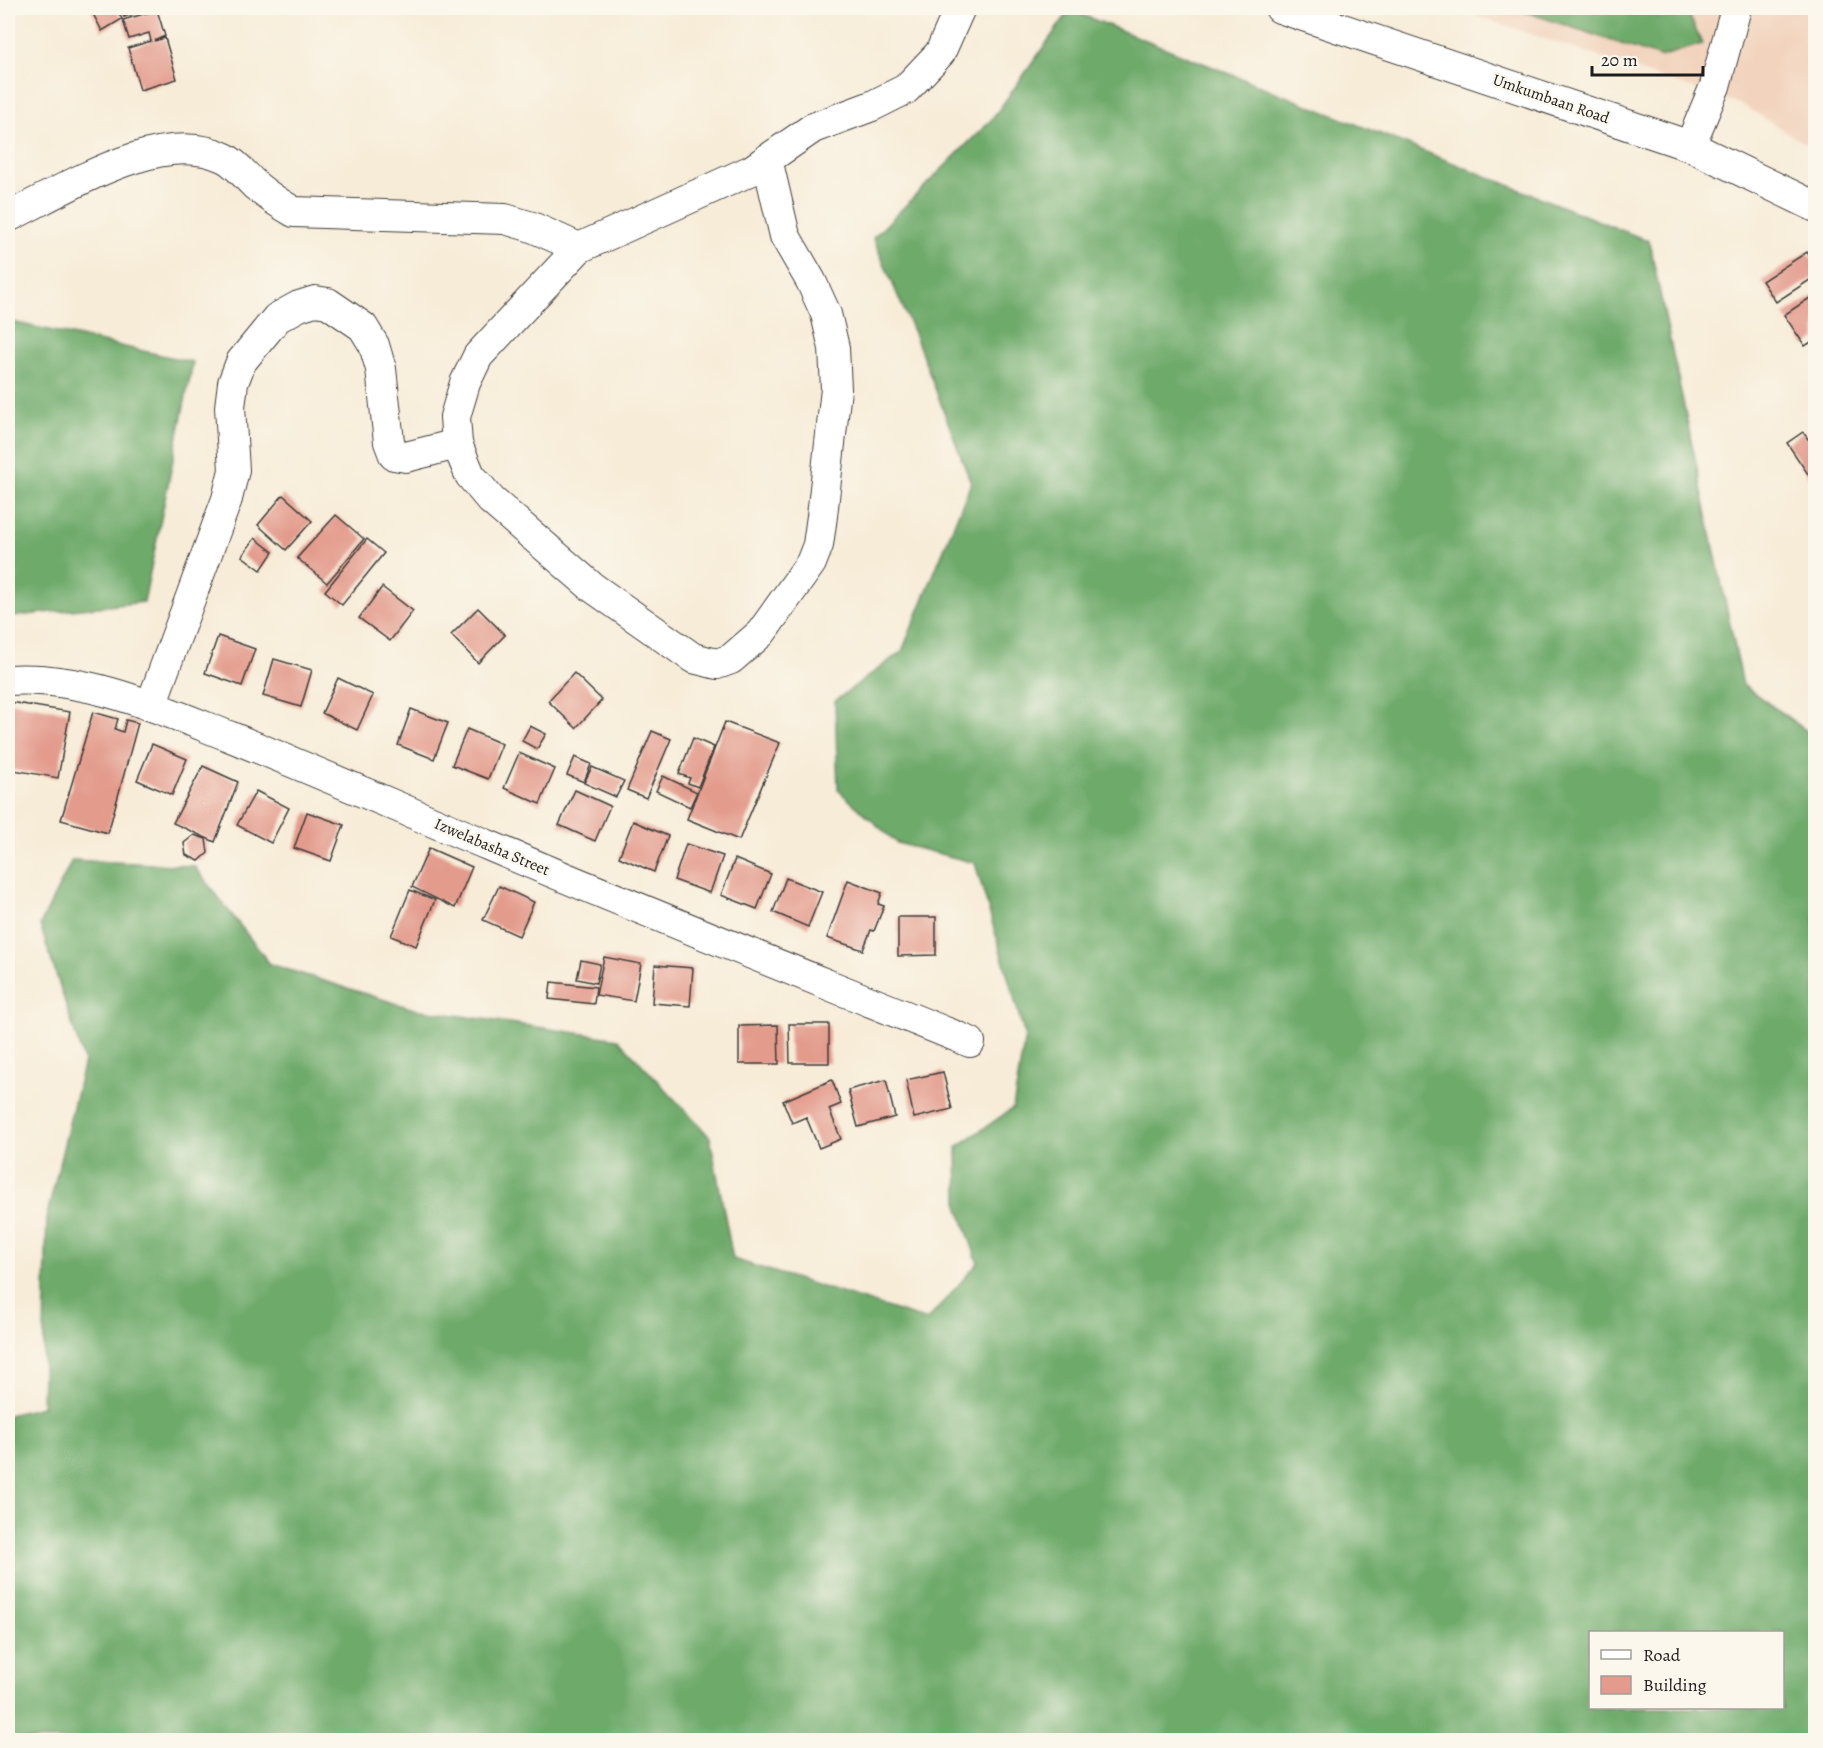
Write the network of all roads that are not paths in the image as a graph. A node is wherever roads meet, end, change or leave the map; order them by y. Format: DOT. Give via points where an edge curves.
graph roads {
  1 [pos="960,8"];
  2 [pos="1280,8"];
  3 [pos="1736,8"];
  4 [pos="1690,146"];
  5 [pos="767,159"];
  6 [pos="1815,207"];
  7 [pos="8,217"];
  8 [pos="579,248"];
  9 [pos="457,444"];
  10 [pos="8,680"];
  11 [pos="151,705"];
  12 [pos="970,1042"];
  1 -- 5 [label="street" via="940,53 906,89 813,128"];
  2 -- 4 [label="street, Umkumbaan Road"];
  3 -- 4 [label="street" via="1715,86"];
  4 -- 6 [label="street, Umkumbaan Road"];
  5 -- 8 [label="street" via="752,170"];
  5 -- 9 [label="street" via="785,236 826,314 834,348 836,389 818,545 811,563 761,633 743,650 717,663 693,658 592,587 491,500 470,475"];
  7 -- 8 [label="street" via="143,154 204,149 228,159 275,201 294,212 505,219"];
  8 -- 9 [label="street" via="478,356 455,417"];
  9 -- 11 [label="street" via="406,457 394,455 389,442 381,369 374,345 363,327 328,303 315,301 277,318 241,362 233,383 234,470 227,500"];
  10 -- 11 [label="street, Izwelabasha Street" via="33,678 78,684"];
  11 -- 12 [label="street, Izwelabasha Street"];
}
